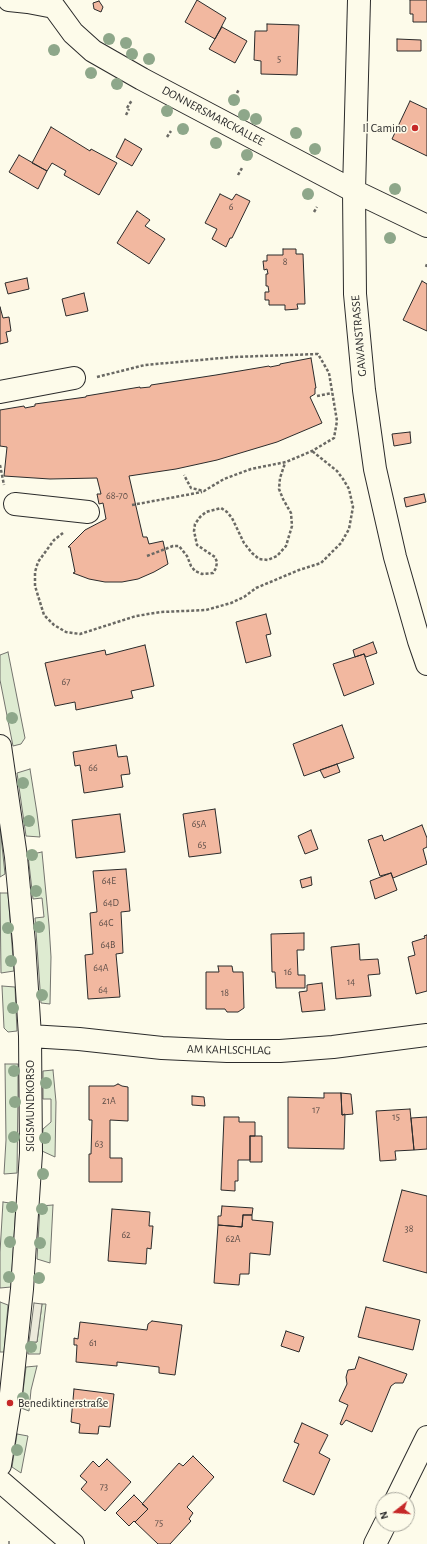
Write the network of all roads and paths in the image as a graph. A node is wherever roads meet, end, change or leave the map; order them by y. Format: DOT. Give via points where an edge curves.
graph roads {
  1 [pos="9,0"];
  2 [pos="359,0"];
  3 [pos="55,4"];
  4 [pos="239,89"];
  5 [pos="237,93"];
  6 [pos="129,109"];
  7 [pos="126,115"];
  8 [pos="171,131"];
  9 [pos="167,137"];
  10 [pos="242,168"];
  11 [pos="238,174"];
  12 [pos="354,191"];
  13 [pos="317,207"];
  14 [pos="314,212"];
  15 [pos="427,226"];
  16 [pos="83,378"];
  17 [pos="0,392"];
  18 [pos="332,393"];
  19 [pos="317,396"];
  20 [pos="312,451"];
  21 [pos="286,462"];
  22 [pos="184,475"];
  23 [pos="204,491"];
  24 [pos="15,504"];
  25 [pos="132,504"];
  26 [pos="88,512"];
  27 [pos="147,556"];
  28 [pos="427,664"];
  29 [pos="0,751"];
  30 [pos="427,1035"];
  31 [pos="30,1036"];
  32 [pos="427,1437"];
  33 [pos="0,1465"];
  34 [pos="0,1481"];
  35 [pos="400,1492"];
  36 [pos="381,1532"];
  37 [pos="73,1544"];
  38 [pos="375,1544"];
  1 -- 3 [label="street, DONNERSMARCKALLEE"];
  2 -- 12 [label="street, GAWANSTRASSE"];
  3 -- 12 [label="street, DONNERSMARCKALLEE" via="73,33 93,51"];
  4 -- 5 [label="path"];
  6 -- 7 [label="path"];
  8 -- 9 [label="path"];
  10 -- 11 [label="path"];
  12 -- 15 [label="street, DONNERSMARCKALLEE"];
  12 -- 28 [label="street, GAWANSTRASSE" via="355,294 375,469 396,557"];
  13 -- 14 [label="path"];
  16 -- 17 [label="street"];
  16 -- 18 [label="path" via="145,365 233,357 318,354 329,373"];
  18 -- 19 [label="path"];
  18 -- 20 [label="path" via="337,421 334,438"];
  20 -- 21 [label="path"];
  20 -- 26 [label="path" via="344,479 353,507 349,529 341,543 321,563 256,588 232,603 206,610 136,616 80,634 66,632 54,625 44,615 39,602 35,586 38,562 54,540"];
  21 -- 23 [label="path" via="251,469 224,479"];
  21 -- 27 [label="path" via="280,478 280,489 282,499 291,513 292,526 286,546 277,556 268,560 259,559 244,543 232,518 221,508 206,512 200,517 194,531 197,545 215,556 218,562 213,573 202,574 195,571 179,546"];
  22 -- 23 [label="path" via="191,488"];
  23 -- 25 [label="path"];
  24 -- 26 [label="street"];
  29 -- 31 [label="street, SIGISMUNDKORSO" via="16,857"];
  30 -- 31 [label="street, AM KAHLSCHLAG" via="280,1051 162,1048"];
  31 -- 33 [label="street, SIGISMUNDKORSO" via="30,1153 24,1266 10,1403"];
  32 -- 35 [label="street"];
  34 -- 37 [label="street"];
  36 -- 38 [label="street"];
}
